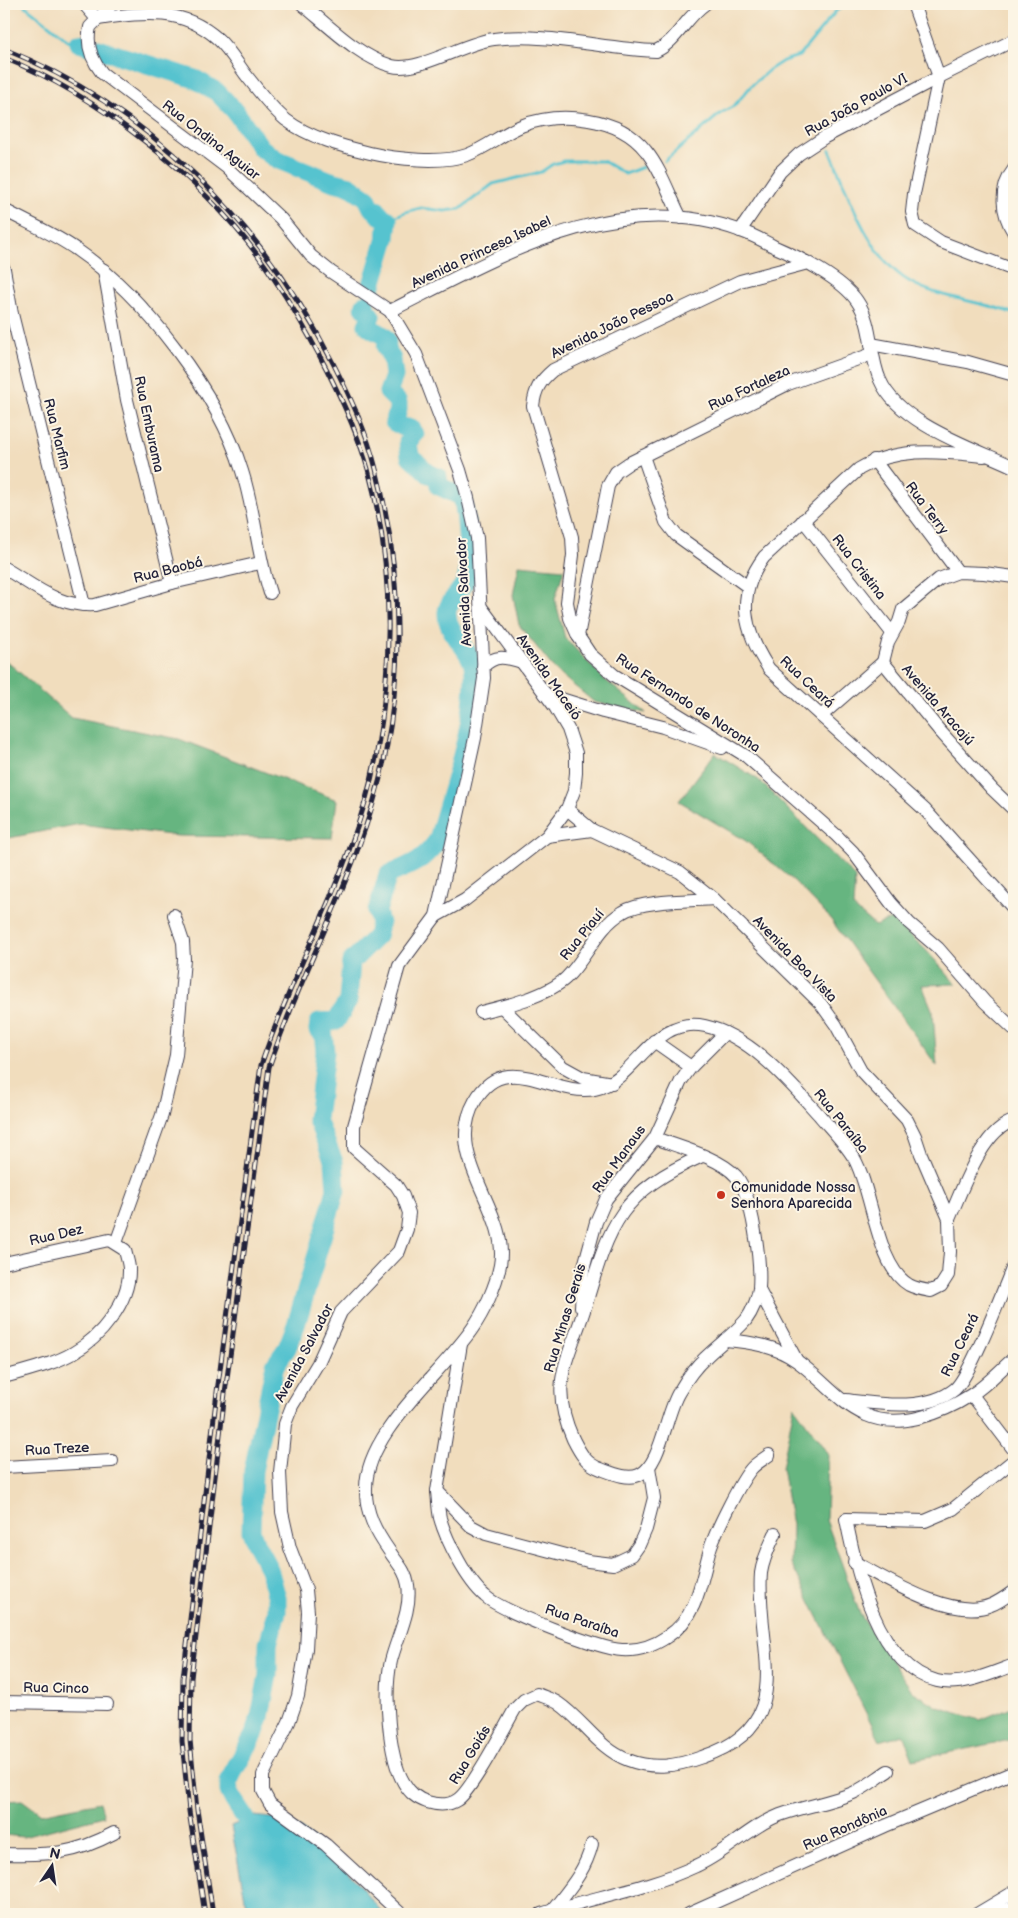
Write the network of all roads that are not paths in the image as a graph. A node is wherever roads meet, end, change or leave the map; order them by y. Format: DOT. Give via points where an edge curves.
graph roads {
  1 [pos="84,4"];
  2 [pos="112,4"];
  3 [pos="302,4"];
  4 [pos="704,4"];
  5 [pos="912,4"];
  6 [pos="97,19"];
  7 [pos="1014,40"];
  8 [pos="939,77"];
  9 [pos="1014,169"];
  10 [pos="4,210"];
  11 [pos="680,218"];
  12 [pos="740,231"];
  13 [pos="1014,233"];
  14 [pos="808,263"];
  15 [pos="4,269"];
  16 [pos="104,270"];
  17 [pos="1014,270"];
  18 [pos="390,311"];
  19 [pos="871,349"];
  20 [pos="1014,375"];
  21 [pos="642,456"];
  22 [pos="994,457"];
  23 [pos="874,460"];
  24 [pos="1014,467"];
  25 [pos="803,520"];
  26 [pos="260,563"];
  27 [pos="4,568"];
  28 [pos="958,572"];
  29 [pos="1014,577"];
  30 [pos="172,583"];
  31 [pos="747,586"];
  32 [pos="270,593"];
  33 [pos="84,605"];
  34 [pos="481,607"];
  35 [pos="892,633"];
  36 [pos="578,636"];
  37 [pos="522,662"];
  38 [pos="882,662"];
  39 [pos="483,667"];
  40 [pos="545,694"];
  41 [pos="821,716"];
  42 [pos="746,756"];
  43 [pos="567,808"];
  44 [pos="1014,810"];
  45 [pos="592,830"];
  46 [pos="547,836"];
  47 [pos="443,884"];
  48 [pos="714,899"];
  49 [pos="465,900"];
  50 [pos="1014,909"];
  51 [pos="174,915"];
  52 [pos="436,916"];
  53 [pos="502,1007"];
  54 [pos="481,1012"];
  55 [pos="1014,1028"];
  56 [pos="725,1033"];
  57 [pos="654,1041"];
  58 [pos="691,1068"];
  59 [pos="612,1083"];
  60 [pos="1014,1121"];
  61 [pos="655,1138"];
  62 [pos="702,1156"];
  63 [pos="949,1219"];
  64 [pos="116,1243"];
  65 [pos="4,1263"];
  66 [pos="1014,1264"];
  67 [pos="759,1290"];
  68 [pos="581,1321"];
  69 [pos="726,1340"];
  70 [pos="461,1344"];
  71 [pos="1014,1358"];
  72 [pos="797,1361"];
  73 [pos="4,1377"];
  74 [pos="972,1395"];
  75 [pos="844,1400"];
  76 [pos="1014,1450"];
  77 [pos="769,1455"];
  78 [pos="1014,1460"];
  79 [pos="112,1461"];
  80 [pos="4,1467"];
  81 [pos="649,1467"];
  82 [pos="437,1491"];
  83 [pos="775,1534"];
  84 [pos="854,1562"];
  85 [pos="1014,1591"];
  86 [pos="1014,1665"];
  87 [pos="4,1702"];
  88 [pos="107,1704"];
  89 [pos="888,1771"];
  90 [pos="1014,1772"];
  91 [pos="114,1832"];
  92 [pos="592,1844"];
  93 [pos="4,1854"];
  94 [pos="1014,1892"];
  95 [pos="1014,1908"];
  96 [pos="546,1913"];
  97 [pos="401,1914"];
  98 [pos="570,1914"];
  99 [pos="689,1914"];
  100 [pos="978,1914"];
  1 -- 6 [label="street"];
  2 -- 6 [label="street, Rua Ondina Aguiar"];
  3 -- 4 [label="street" via="365,52 393,66 408,67 493,39 524,38 656,51 666,47"];
  5 -- 8 [label="street"];
  6 -- 11 [label="street" via="150,12 197,24 219,40 286,120 328,141 372,153 444,160 468,155 534,121 554,119 615,127 634,137 647,151"];
  6 -- 18 [label="street, Rua Ondina Aguiar" via="88,36 93,62 102,73 226,167 281,219 311,256"];
  7 -- 8 [label="street, Rua João Paulo VI"];
  8 -- 12 [label="street, Rua João Paulo VI" via="799,154 780,172"];
  8 -- 17 [label="street" via="914,194 912,212 915,225 941,242"];
  9 -- 13 [label="street" via="1004,192 1003,209"];
  10 -- 16 [label="street" via="76,249"];
  11 -- 12 [label="street, Avenida Princesa Isabel"];
  11 -- 18 [label="street, Avenida Princesa Isabel" via="608,220 575,227 500,257"];
  12 -- 14 [label="street, Avenida Princesa Isabel"];
  14 -- 19 [label="street, Avenida Princesa Isabel" via="843,286 857,300 865,317"];
  14 -- 36 [label="street, Avenida João Pessoa" via="740,281 553,370 539,382 533,406 572,537 573,555 566,602"];
  15 -- 33 [label="street, Rua Marfim" via="12,314"];
  16 -- 26 [label="street" via="172,344 206,394 242,470"];
  16 -- 30 [label="street, Rua Emburama" via="127,400"];
  18 -- 34 [label="street, Avenida Salvador" via="416,354 460,470 477,538"];
  19 -- 20 [label="street" via="968,362"];
  19 -- 21 [label="street, Rua Fortaleza" via="788,384"];
  19 -- 22 [label="street, Avenida Princesa Isabel" via="880,381 905,411 924,424"];
  21 -- 31 [label="street" via="666,522 676,535"];
  21 -- 36 [label="street, Rua Fortaleza" via="616,472 608,486"];
  22 -- 23 [label="street" via="934,452 905,453"];
  22 -- 24 [label="street, Avenida Princesa Isabel"];
  23 -- 25 [label="street" via="859,469"];
  23 -- 28 [label="street, Rua Terry"];
  25 -- 31 [label="street" via="764,558"];
  25 -- 35 [label="street, Rua Cristina"];
  26 -- 30 [label="street, Rua Baobá"];
  26 -- 32 [label="street"];
  27 -- 33 [label="street, Rua Baobá" via="59,601"];
  28 -- 29 [label="street, Avenida Aracajú"];
  28 -- 35 [label="street, Avenida Aracajú" via="940,579 915,597 903,609"];
  30 -- 33 [label="street, Rua Baobá" via="95,605"];
  31 -- 41 [label="street, Rua Ceará" via="748,628 756,649 769,669"];
  34 -- 37 [label="street, Avenida Maceió"];
  34 -- 39 [label="street, Avenida Salvador"];
  35 -- 38 [label="street, Avenida Aracajú"];
  36 -- 42 [label="street, Rua Fernando de Noronha" via="590,654 614,676"];
  37 -- 39 [label="street" via="497,657"];
  37 -- 40 [label="street, Avenida Maceió"];
  38 -- 41 [label="street"];
  38 -- 44 [label="street, Avenida Aracajú"];
  39 -- 47 [label="street, Avenida Salvador" via="483,692 475,738"];
  40 -- 42 [label="street" via="663,727"];
  40 -- 43 [label="street, Avenida Maceió" via="568,729 576,753 574,790"];
  41 -- 50 [label="street, Rua Ceará" via="930,816"];
  42 -- 55 [label="street, Rua Fernando de Noronha" via="853,852 891,903"];
  43 -- 45 [label="street, Avenida Boa Vista"];
  43 -- 46 [label="street, Avenida Maceió"];
  45 -- 46 [label="street"];
  45 -- 48 [label="street, Avenida Boa Vista" via="680,872"];
  46 -- 49 [label="street, Avenida Maceió"];
  47 -- 49 [label="street"];
  47 -- 52 [label="street, Avenida Salvador"];
  48 -- 53 [label="street, Rua Piauí" via="641,905 624,911 602,931 566,978 553,988"];
  48 -- 63 [label="street, Avenida Boa Vista" via="821,1004 861,1071 907,1120"];
  49 -- 52 [label="street, Avenida Maceió"];
  51 -- 64 [label="street" via="183,942 184,959 176,1055 162,1115"];
  52 -- 97 [label="street, Avenida Salvador" via="399,966 352,1141 360,1155 396,1185 404,1196 409,1213 407,1229 399,1251 340,1312 318,1363 285,1424 280,1472 282,1512 290,1548 306,1590 306,1649 298,1696 263,1775 262,1791 270,1804 326,1844"];
  53 -- 54 [label="street, Rua Piauí"];
  53 -- 59 [label="street" via="563,1067 583,1078"];
  56 -- 57 [label="street, Rua Paraíba" via="690,1025 677,1028"];
  56 -- 58 [label="street, Rua Manaus"];
  56 -- 63 [label="street, Rua Paraíba" via="781,1072 854,1157 882,1244 892,1267 908,1284 931,1291 941,1286 948,1275"];
  57 -- 58 [label="street"];
  57 -- 59 [label="street, Rua Paraíba"];
  58 -- 61 [label="street, Rua Manaus" via="681,1081"];
  59 -- 70 [label="street, Rua Paraíba" via="580,1092 517,1075 499,1078 475,1100 467,1122 467,1145 472,1169 499,1234 500,1263 476,1324"];
  60 -- 63 [label="street" via="995,1132 984,1146"];
  61 -- 62 [label="street"];
  61 -- 68 [label="street, Rua Manaus" via="606,1199 596,1222 583,1270"];
  62 -- 67 [label="street" via="735,1176 748,1196"];
  62 -- 68 [label="street, Rua Minas Gerais" via="670,1170 643,1188 627,1205 614,1224 599,1260"];
  64 -- 65 [label="street, Rua Dez" via="109,1240 96,1242"];
  64 -- 73 [label="street" via="125,1250 129,1269 126,1291 114,1314 74,1353"];
  66 -- 75 [label="street, Rua Ceará" via="968,1370 956,1388 944,1396 915,1403"];
  67 -- 69 [label="street" via="746,1319"];
  67 -- 72 [label="street"];
  68 -- 81 [label="street, Rua Minas Gerais" via="561,1376 561,1405 574,1442 583,1458 608,1472 624,1477 638,1476"];
  69 -- 72 [label="street" via="764,1346"];
  69 -- 81 [label="street" via="703,1359 677,1395"];
  70 -- 82 [label="street, Rua Paraíba"];
  70 -- 83 [label="street, Rua Goiás" via="378,1443 365,1484 367,1514 405,1573 409,1589 390,1665 388,1704 394,1753 402,1782 415,1798 434,1804 453,1803 466,1794 515,1709 537,1694 557,1703 602,1744 628,1760 654,1766 676,1766 731,1744 757,1717 766,1695 768,1675 761,1574 764,1556"];
  71 -- 74 [label="street"];
  72 -- 75 [label="street"];
  74 -- 75 [label="street" via="928,1416 898,1420 865,1415"];
  74 -- 76 [label="street"];
  77 -- 82 [label="street, Rua Paraíba" via="751,1468 719,1526 688,1618 668,1636 646,1647 622,1650 591,1643 501,1607 485,1596 472,1580 445,1532"];
  78 -- 84 [label="street" via="953,1509 925,1521 846,1519"];
  79 -- 80 [label="street, Rua Treze"];
  81 -- 82 [label="street" via="654,1498 646,1529 632,1555 613,1564 588,1561 486,1534 471,1526"];
  84 -- 85 [label="street" via="940,1604 963,1608 990,1606"];
  84 -- 86 [label="street" via="884,1635 916,1672 938,1681 964,1681"];
  87 -- 88 [label="street, Rua Cinco"];
  89 -- 96 [label="street" via="854,1793 765,1822 699,1865 675,1876 646,1887 598,1896"];
  90 -- 99 [label="street, Rua Rondônia"];
  91 -- 93 [label="street" via="65,1853"];
  92 -- 96 [label="street" via="582,1872"];
  94 -- 100 [label="street"];
  95 -- 100 [label="street"];
  96 -- 98 [label="street"];
}
